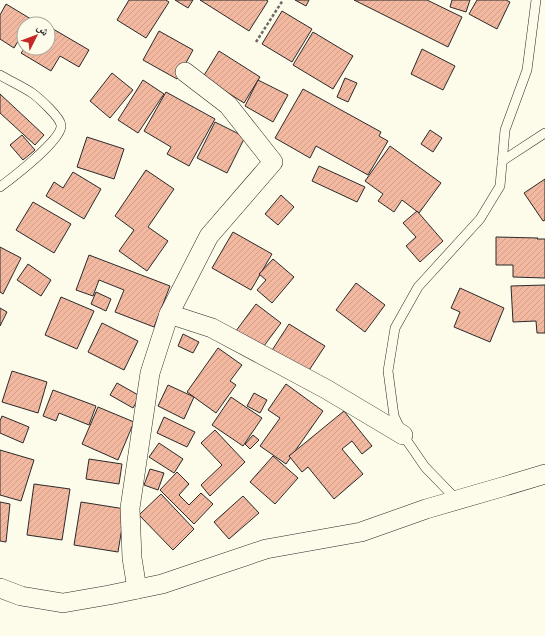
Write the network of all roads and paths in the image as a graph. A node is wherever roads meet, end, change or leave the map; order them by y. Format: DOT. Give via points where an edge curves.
graph roads {
  1 [pos="284,0"];
  2 [pos="536,0"];
  3 [pos="256,42"];
  4 [pos="185,72"];
  5 [pos="0,75"];
  6 [pos="545,133"];
  7 [pos="502,161"];
  8 [pos="0,188"];
  9 [pos="169,314"];
  10 [pos="403,435"];
  11 [pos="545,474"];
  12 [pos="457,500"];
  13 [pos="0,588"];
  14 [pos="137,589"];
  1 -- 3 [label="path"];
  2 -- 7 [label="lane" via="527,70 505,130"];
  4 -- 9 [label="street" via="228,105 273,162 209,236"];
  5 -- 8 [label="lane" via="32,93 56,115 61,126 60,131 43,152"];
  6 -- 7 [label="lane"];
  7 -- 10 [label="lane" via="500,186 480,219 418,287 395,328 388,371 394,416"];
  9 -- 10 [label="street" via="212,328 326,389"];
  9 -- 14 [label="street" via="150,373 130,508 132,558"];
  10 -- 12 [label="lane" via="425,467"];
  11 -- 12 [label="street"];
  12 -- 14 [label="street" via="361,532 266,549 162,584"];
  13 -- 14 [label="street" via="21,596 63,603"];
}
